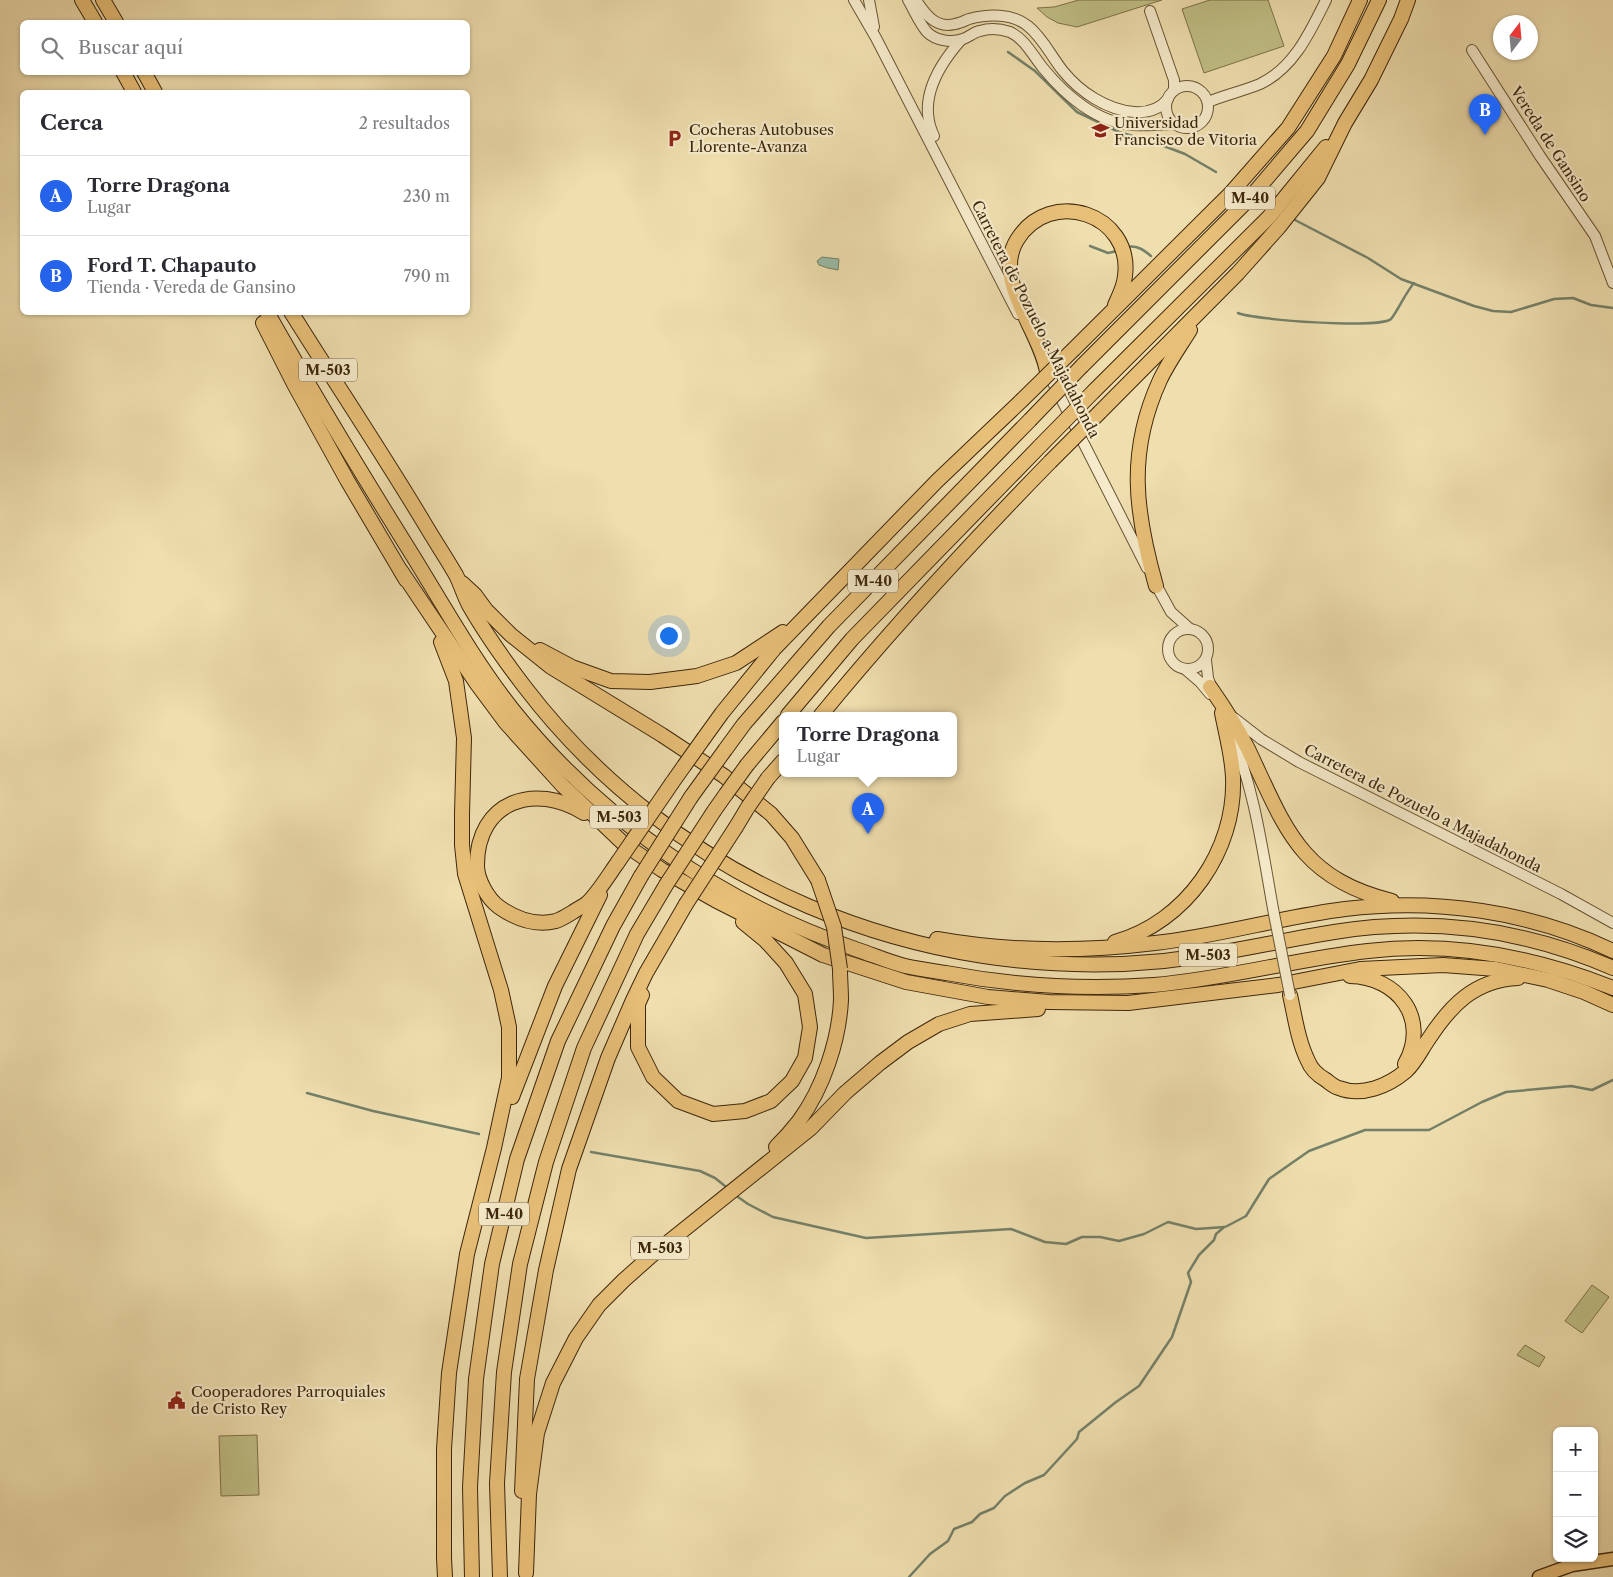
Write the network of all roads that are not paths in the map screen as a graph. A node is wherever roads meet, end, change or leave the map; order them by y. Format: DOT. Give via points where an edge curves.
graph roads {
  1 [pos="82,0"];
  2 [pos="103,0"];
  3 [pos="854,0"];
  4 [pos="869,0"];
  5 [pos="908,0"];
  6 [pos="916,0"];
  7 [pos="1326,0"];
  8 [pos="1360,0"];
  9 [pos="1379,0"];
  10 [pos="1408,0"];
  11 [pos="94,20"];
  12 [pos="115,20"];
  13 [pos="876,38"];
  14 [pos="961,40"];
  15 [pos="1472,50"];
  16 [pos="125,75"];
  17 [pos="146,75"];
  18 [pos="1186,86"];
  19 [pos="133,90"];
  20 [pos="154,90"];
  21 [pos="1171,94"];
  22 [pos="1208,102"];
  23 [pos="1346,123"];
  24 [pos="1175,124"];
  25 [pos="949,180"];
  26 [pos="1613,283"];
  27 [pos="1206,306"];
  28 [pos="1111,313"];
  29 [pos="260,315"];
  30 [pos="269,315"];
  31 [pos="293,315"];
  32 [pos="1047,372"];
  33 [pos="401,571"];
  34 [pos="458,578"];
  35 [pos="1156,586"];
  36 [pos="1171,612"];
  37 [pos="810,613"];
  38 [pos="1190,629"];
  39 [pos="511,635"];
  40 [pos="1172,636"];
  41 [pos="1206,660"];
  42 [pos="1186,670"];
  43 [pos="1210,687"];
  44 [pos="1222,711"];
  45 [pos="791,712"];
  46 [pos="823,712"];
  47 [pos="779,727"];
  48 [pos="779,766"];
  49 [pos="602,823"];
  50 [pos="618,862"];
  51 [pos="715,900"];
  52 [pos="1410,904"];
  53 [pos="804,905"];
  54 [pos="1613,923"];
  55 [pos="662,946"];
  56 [pos="1081,950"];
  57 [pos="1613,951"];
  58 [pos="1531,961"];
  59 [pos="1613,968"];
  60 [pos="1360,969"];
  61 [pos="1324,976"];
  62 [pos="1548,980"];
  63 [pos="1613,988"];
  64 [pos="1290,995"];
  65 [pos="1128,1004"];
  66 [pos="1613,1005"];
  67 [pos="1390,1082"];
  68 [pos="494,1148"];
  69 [pos="757,1171"];
  70 [pos="1613,1559"];
  71 [pos="526,1575"];
  72 [pos="445,1577"];
  73 [pos="472,1577"];
  74 [pos="500,1577"];
  75 [pos="1539,1577"];
  1 -- 11 [label="highway"];
  2 -- 12 [label="highway"];
  3 -- 13 [label="street, Carretera de Pozuelo a Majadahonda"];
  4 -- 13 [label="street, Carretera de Pozuelo a Majadahonda"];
  5 -- 14 [label="street" via="932,37 946,41"];
  6 -- 21 [label="street" via="924,13 942,25 985,16 1015,18 1033,30 1074,83 1116,108 1128,112 1150,112"];
  7 -- 22 [label="street" via="1306,40 1282,69 1259,84"];
  8 -- 28 [label="highway" via="1334,56 1288,128 1230,194"];
  9 -- 73 [label="highway, M-40, bridge" via="1348,64 1307,131 1248,199 829,626 744,724 691,797 641,876 613,926 558,1041 517,1159 492,1264 476,1379 470,1487"];
  10 -- 23 [label="highway, M-40" via="1371,80"];
  13 -- 25 [label="street, Carretera de Pozuelo a Majadahonda"];
  14 -- 24 [label="street" via="985,29 1010,33 1021,39 1072,99 1095,113 1132,125"];
  14 -- 25 [label="street" via="938,73 928,100 930,128 944,158"];
  15 -- 26 [label="street, Vereda de Gansino" via="1595,236"];
  16 -- 19 [label="highway"];
  17 -- 20 [label="highway"];
  18 -- 21 [label="street"];
  18 -- 21 [label="street" via="1178,77 1152,10 1174,80"];
  18 -- 22 [label="street" via="1197,88"];
  21 -- 24 [label="street" via="1166,108"];
  22 -- 24 [label="street" via="1208,112 1199,124 1190,128"];
  23 -- 27 [label="highway" via="1318,178 1279,227"];
  23 -- 45 [label="highway, M-40, bridge" via="1269,217 852,639"];
  25 -- 32 [label="street, Carretera de Pozuelo a Majadahonda"];
  27 -- 35 [label="highway" via="1161,378 1146,418 1140,447 1137,497 1145,547"];
  27 -- 46 [label="highway, bridge" via="981,533"];
  28 -- 32 [label="highway" via="1123,285 1125,266 1118,240 1104,223 1086,214 1065,210 1044,214 1027,226 1011,254 1011,274 1016,297 1043,354"];
  28 -- 37 [label="highway, bridge" via="937,481"];
  29 -- 33 [label="highway" via="346,480"];
  30 -- 58 [label="highway, M-503" via="454,622 512,707 572,774 628,825 694,872 751,905 824,938 906,966 1020,984 1091,988 1162,984 1336,955 1410,948 1475,951"];
  31 -- 34 [label="highway, M-503"];
  32 -- 35 [label="street, Carretera de Pozuelo a Majadahonda"];
  33 -- 49 [label="highway, M-503" via="506,723"];
  33 -- 68 [label="highway" via="444,647 456,681 464,738 462,829 465,874 509,1027 508,1078"];
  34 -- 39 [label="highway, M-503"];
  34 -- 53 [label="highway, M-503" via="468,602 527,690 567,737 612,781 706,852"];
  35 -- 36 [label="street, Carretera de Pozuelo a Majadahonda"];
  36 -- 38 [label="street, Carretera de Pozuelo a Majadahonda"];
  36 -- 40 [label="street, Carretera de Pozuelo a Majadahonda"];
  37 -- 39 [label="highway" via="736,663 697,676 650,682 611,681 572,667"];
  37 -- 50 [label="highway, bridge" via="774,650 722,713"];
  38 -- 40 [label="street" via="1183,629"];
  38 -- 41 [label="street" via="1203,635 1208,654"];
  39 -- 69 [label="highway, M-503, bridge" via="551,667 731,781 772,814 792,838 818,880 834,927 840,969 841,1000 837,1030 829,1061 815,1094 799,1121"];
  40 -- 42 [label="street" via="1168,642 1168,655 1175,666"];
  41 -- 42 [label="street" via="1194,669"];
  41 -- 43 [label="street"];
  42 -- 44 [label="street, Carretera de Pozuelo a Majadahonda" via="1200,682"];
  43 -- 44 [label="highway"];
  44 -- 52 [label="highway" via="1248,751 1281,820 1312,861 1355,890"];
  44 -- 54 [label="street, Carretera de Pozuelo a Majadahonda" via="1279,751"];
  44 -- 56 [label="highway, M-503" via="1232,760 1233,799 1220,850 1207,873 1189,896 1159,922 1124,940"];
  44 -- 64 [label="street, Carretera de Pozuelo a Majadahonda, bridge" via="1246,776"];
  47 -- 74 [label="highway, M-40, bridge" via="714,811 637,934 584,1048 546,1162 520,1264 504,1372 497,1483"];
  48 -- 55 [label="highway, bridge" via="748,806"];
  49 -- 50 [label="highway" via="570,804 543,797 524,799 506,806 491,819 480,840 477,866 482,885 494,903 511,916 536,923 557,921 586,904"];
  49 -- 51 [label="highway, M-503" via="624,844 662,870"];
  50 -- 68 [label="highway" via="555,986"];
  51 -- 55 [label="highway" via="766,940 786,963 805,994 810,1027 805,1058 792,1081 770,1101 745,1112 713,1114 678,1101 653,1077 638,1047 638,1004"];
  51 -- 65 [label="highway, M-503" via="823,955 906,982 988,996 1049,1002"];
  52 -- 56 [label="highway, M-503" via="1344,909 1157,943"];
  52 -- 57 [label="highway, M-503" via="1455,907 1536,922"];
  53 -- 56 [label="highway, M-503" via="952,942 987,947"];
  53 -- 59 [label="highway, M-503" via="858,926 916,943 1023,962 1093,965 1163,961 1332,932 1407,925 1504,934 1564,948"];
  55 -- 71 [label="highway" via="646,973 608,1058 569,1169 546,1270 527,1378 522,1480"];
  58 -- 60 [label="highway" via="1452,957"];
  58 -- 63 [label="highway, M-503"];
  60 -- 61 [label="highway, M-503"];
  60 -- 62 [label="highway, M-503" via="1443,965 1496,969"];
  61 -- 65 [label="highway, M-503"];
  61 -- 67 [label="highway, M-503" via="1374,979 1393,989 1409,1010 1414,1040 1408,1058"];
  62 -- 66 [label="highway, M-503"];
  62 -- 67 [label="highway, M-503" via="1500,979 1462,998 1442,1018 1407,1070"];
  64 -- 67 [label="highway" via="1302,1049 1320,1076 1338,1088 1356,1092"];
  65 -- 69 [label="highway, M-503" via="970,1014 939,1024 880,1062 811,1128"];
  68 -- 72 [label="highway" via="467,1254 450,1374 444,1449"];
  69 -- 71 [label="highway, M-503" via="624,1280 599,1305 576,1338 554,1383 537,1432 529,1494"];
  70 -- 75 [label="main road" via="1572,1564"];
}
